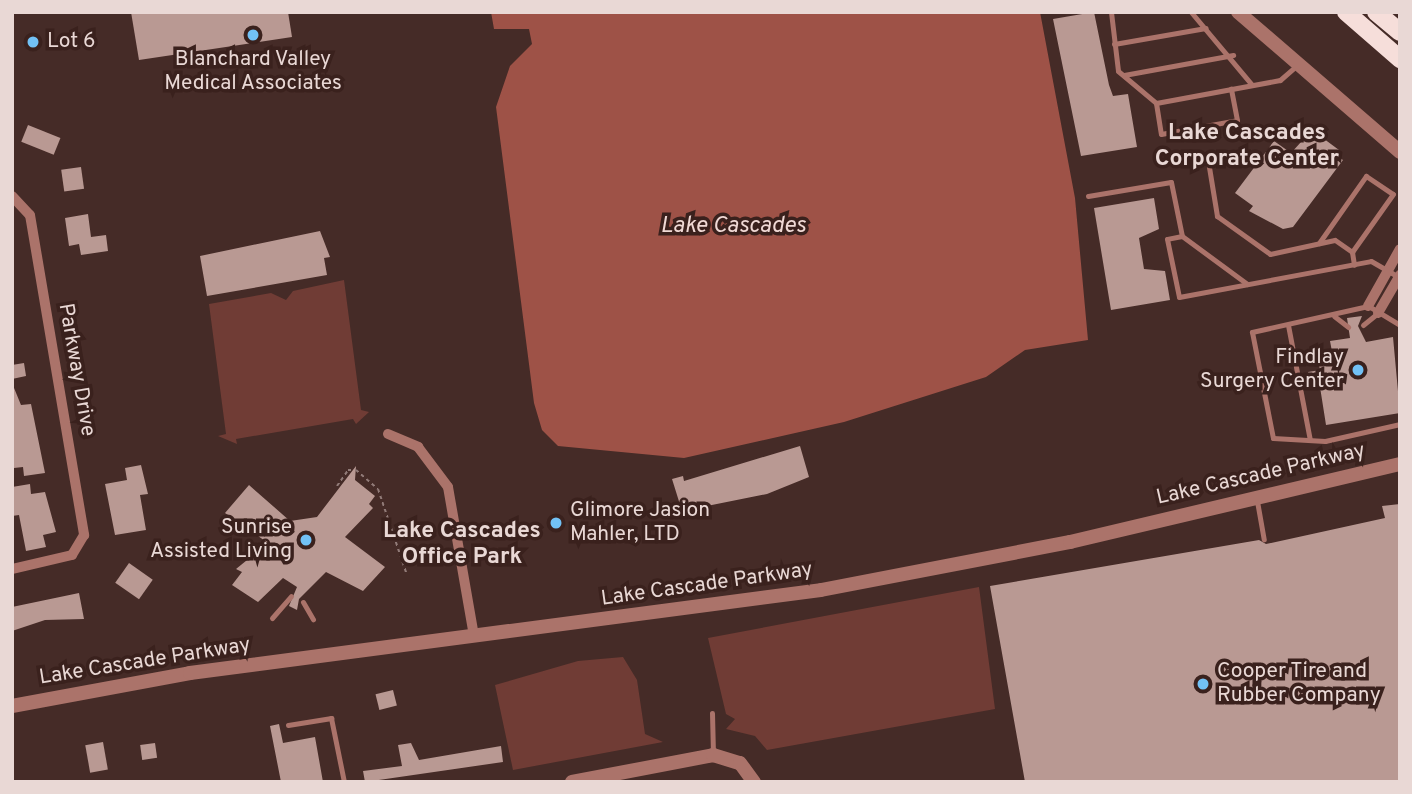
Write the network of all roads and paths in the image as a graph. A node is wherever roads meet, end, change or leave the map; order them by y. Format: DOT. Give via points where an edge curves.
graph roads {
  1 [pos="1111,12"];
  2 [pos="1191,12"];
  3 [pos="1238,12"];
  4 [pos="1346,12"];
  5 [pos="1376,12"];
  6 [pos="1206,28"];
  7 [pos="1400,32"];
  8 [pos="1114,44"];
  9 [pos="1233,55"];
  10 [pos="1400,59"];
  11 [pos="1295,67"];
  12 [pos="1124,75"];
  13 [pos="1252,85"];
  14 [pos="1231,89"];
  15 [pos="1156,103"];
  16 [pos="1400,152"];
  17 [pos="1208,161"];
  18 [pos="1088,196"];
  19 [pos="16,198"];
  20 [pos="1182,236"];
  21 [pos="1318,244"];
  22 [pos="1400,250"];
  23 [pos="1352,253"];
  24 [pos="1354,265"];
  25 [pos="1388,270"];
  26 [pos="1399,276"];
  27 [pos="1247,284"];
  28 [pos="1368,306"];
  29 [pos="1378,313"];
  30 [pos="1334,316"];
  31 [pos="1288,325"];
  32 [pos="1363,325"];
  33 [pos="1400,326"];
  34 [pos="1349,327"];
  35 [pos="1400,424"];
  36 [pos="388,434"];
  37 [pos="1310,440"];
  38 [pos="1400,464"];
  39 [pos="337,486"];
  40 [pos="1257,498"];
  41 [pos="1264,539"];
  42 [pos="12,569"];
  43 [pos="406,572"];
  44 [pos="291,596"];
  45 [pos="303,602"];
  46 [pos="272,618"];
  47 [pos="313,619"];
  48 [pos="474,636"];
  49 [pos="12,706"];
  50 [pos="712,713"];
  51 [pos="288,725"];
  52 [pos="713,755"];
  53 [pos="344,782"];
  54 [pos="572,782"];
  55 [pos="754,782"];
  1 -- 8 [label="lane"];
  2 -- 6 [label="lane"];
  3 -- 11 [label="street"];
  4 -- 10 [label="highway"];
  5 -- 7 [label="highway"];
  6 -- 8 [label="lane"];
  6 -- 9 [label="lane"];
  8 -- 12 [label="lane"];
  9 -- 12 [label="lane"];
  9 -- 13 [label="lane"];
  11 -- 13 [label="lane" via="1280,80"];
  11 -- 16 [label="street"];
  12 -- 15 [label="lane"];
  13 -- 14 [label="lane"];
  14 -- 15 [label="lane"];
  14 -- 15 [label="lane" via="1237,120 1212,125 1161,134"];
  17 -- 21 [label="lane" via="1217,216 1270,254"];
  18 -- 20 [label="lane" via="1171,182"];
  19 -- 42 [label="street, Parkway Drive" via="30,215 84,535 78,550 63,559"];
  20 -- 27 [label="lane"];
  20 -- 27 [label="lane" via="1167,239 1179,296"];
  21 -- 23 [label="lane" via="1335,240"];
  21 -- 23 [label="lane" via="1366,176 1393,194"];
  22 -- 25 [label="street"];
  23 -- 24 [label="lane"];
  24 -- 25 [label="lane" via="1371,261"];
  24 -- 27 [label="lane"];
  25 -- 26 [label="lane"];
  25 -- 28 [label="street"];
  26 -- 29 [label="street"];
  28 -- 29 [label="lane"];
  28 -- 30 [label="lane"];
  29 -- 32 [label="lane"];
  29 -- 33 [label="lane"];
  30 -- 31 [label="lane"];
  30 -- 34 [label="lane"];
  31 -- 37 [label="lane"];
  31 -- 37 [label="lane" via="1252,332 1273,438"];
  35 -- 37 [label="lane"];
  36 -- 48 [label="street" via="418,447 449,486"];
  38 -- 40 [label="street, Lake Cascade Parkway"];
  39 -- 43 [label="path" via="348,470 356,470 378,489"];
  40 -- 41 [label="lane"];
  40 -- 48 [label="street, Lake Cascade Parkway" via="847,586"];
  44 -- 46 [label="lane"];
  45 -- 47 [label="lane"];
  48 -- 49 [label="street, Lake Cascade Parkway" via="190,673"];
  50 -- 52 [label="lane"];
  51 -- 53 [label="lane" via="331,718"];
  52 -- 54 [label="street"];
  52 -- 55 [label="street" via="737,761"];
}
